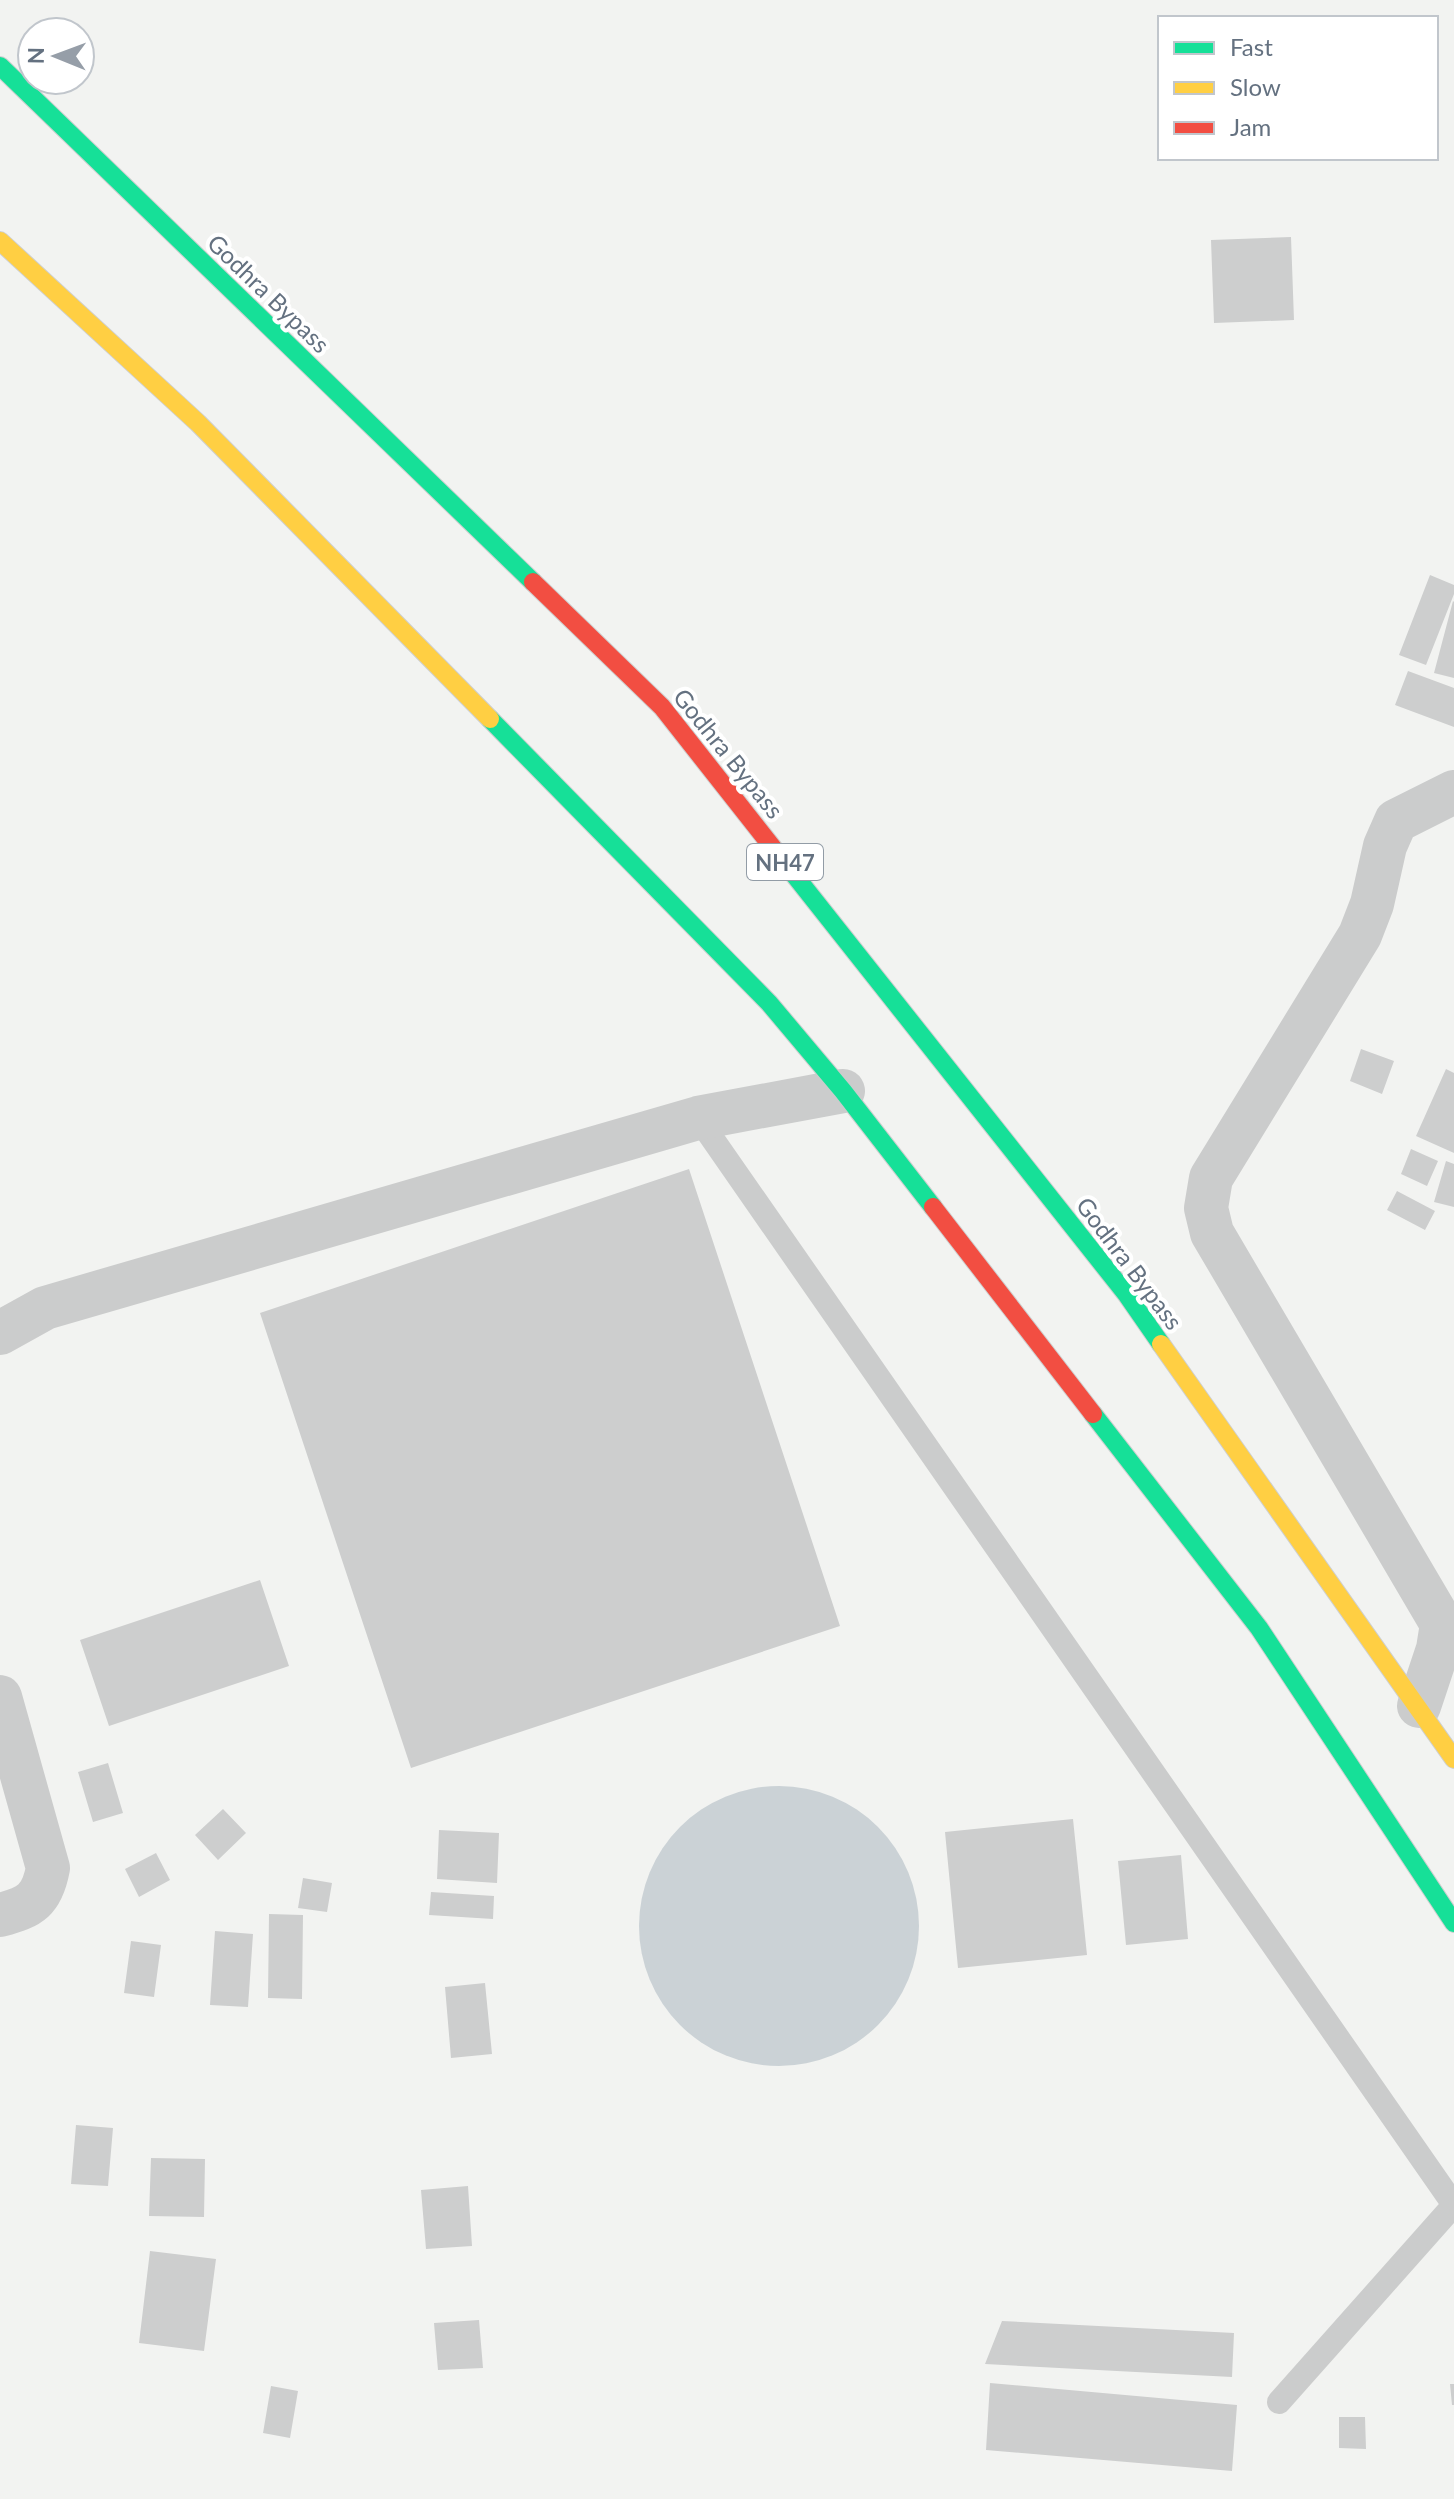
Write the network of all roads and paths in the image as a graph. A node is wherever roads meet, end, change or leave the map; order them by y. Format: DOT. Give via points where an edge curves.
graph roads {
  1 [pos="0,66"];
  2 [pos="0,241"];
  3 [pos="1454,792"];
  4 [pos="843,1091"];
  5 [pos="698,1118"];
  6 [pos="0,1333"];
  7 [pos="0,1697"];
  8 [pos="1419,1706"];
  9 [pos="1454,1759"];
  10 [pos="0,1915"];
  11 [pos="1454,1923"];
  12 [pos="1454,2205"];
  13 [pos="1279,2402"];
  1 -- 8 [label="highway, Godhra Bypass / NH47" via="662,707 1127,1295"];
  2 -- 4 [label="highway" via="198,423 769,1003"];
  3 -- 8 [label="street" via="1396,821 1360,935 1211,1178 1206,1208 1212,1233 1442,1624"];
  4 -- 5 [label="street"];
  4 -- 11 [label="highway" via="1259,1628"];
  5 -- 6 [label="street" via="45,1308"];
  5 -- 12 [label="lane"];
  7 -- 10 [label="street" via="48,1868 44,1888 30,1906"];
  8 -- 9 [label="highway, Godhra Bypass / NH47"];
  12 -- 13 [label="lane"];
}
